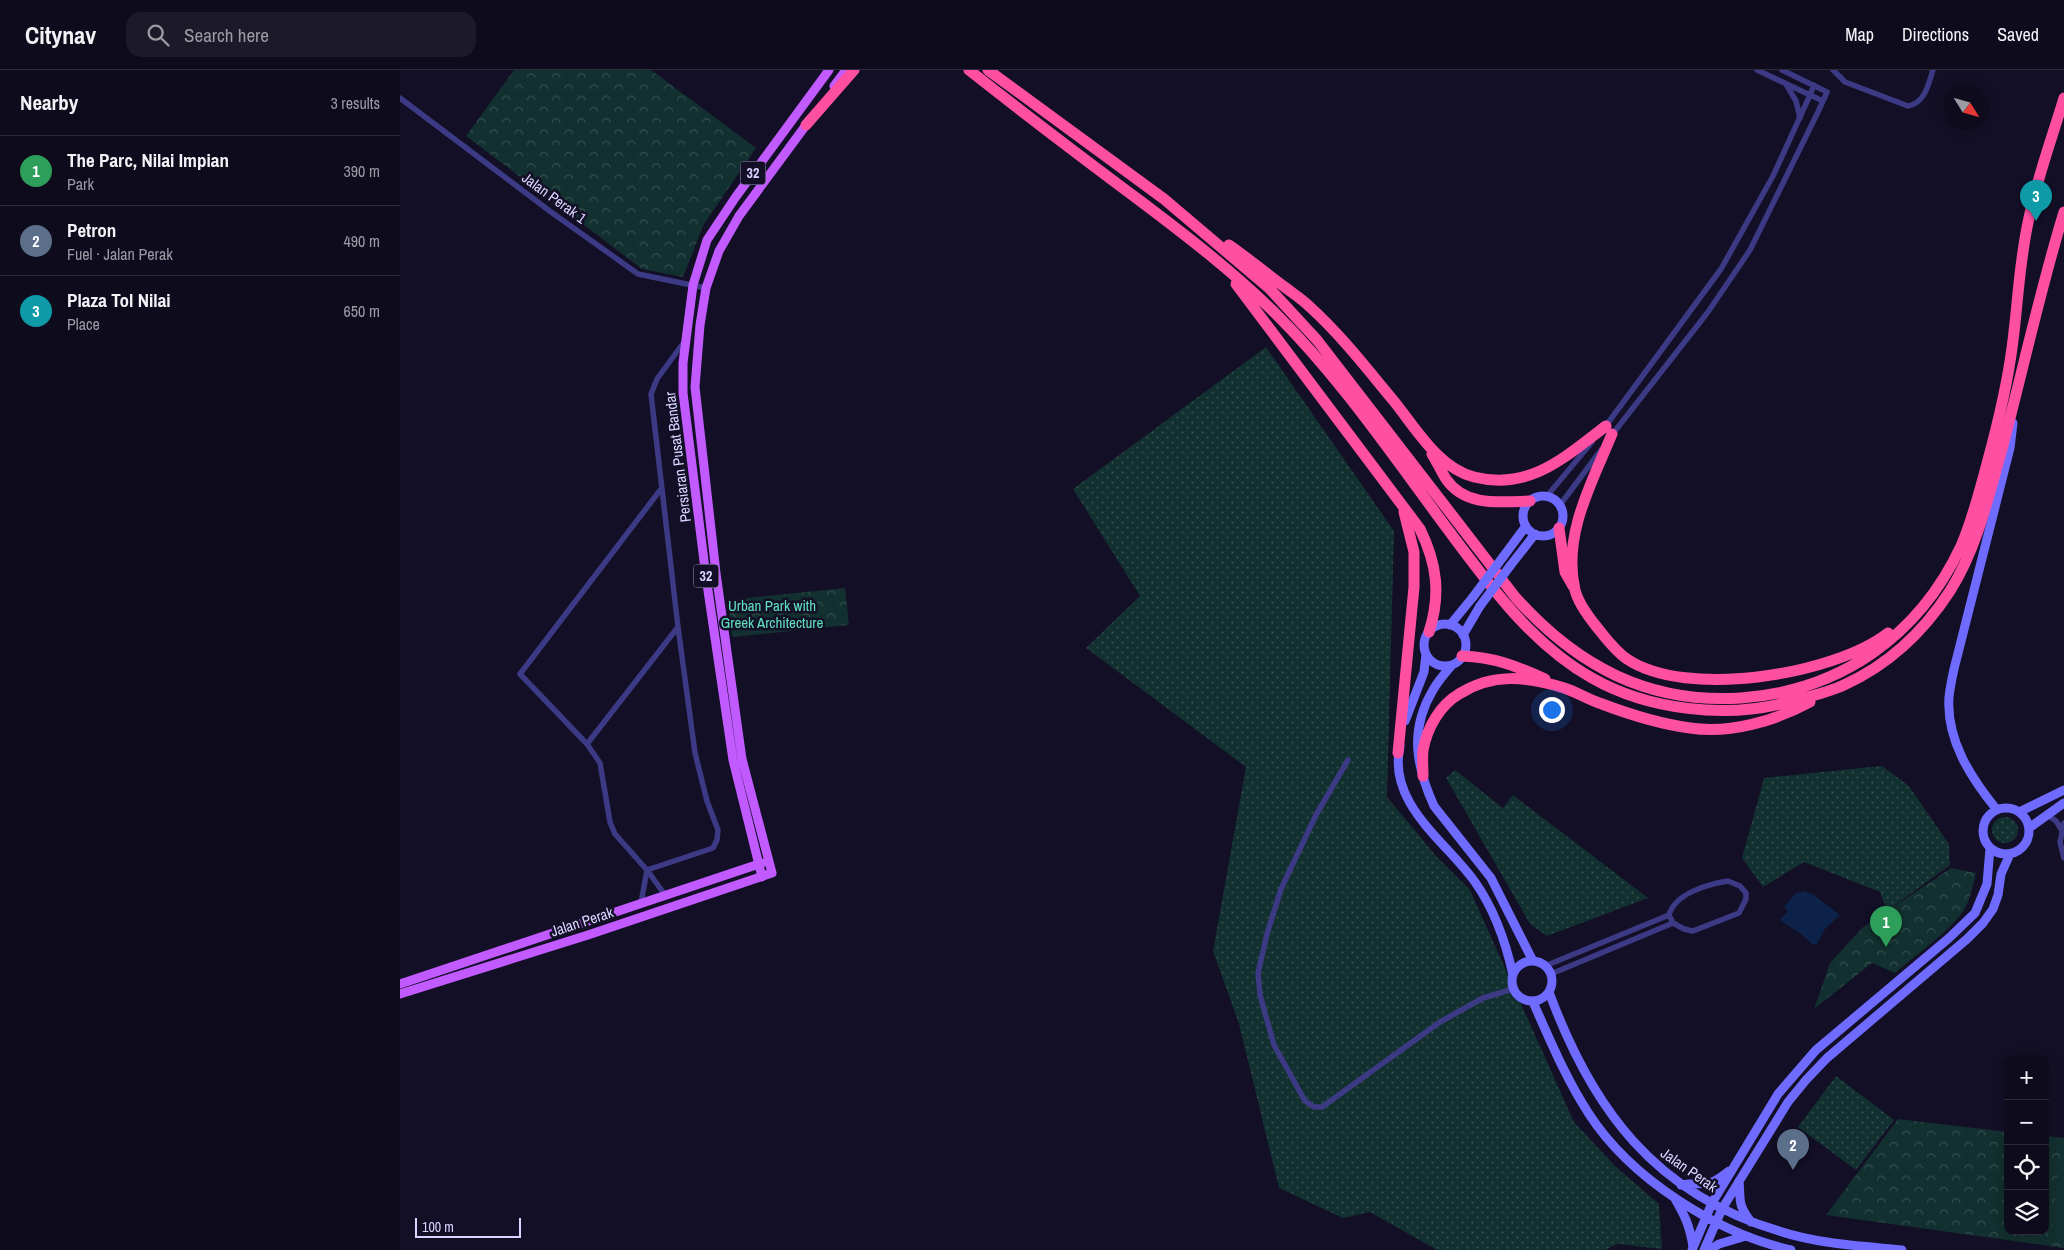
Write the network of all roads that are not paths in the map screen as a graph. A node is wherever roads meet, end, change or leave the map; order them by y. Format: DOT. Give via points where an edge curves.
graph roads {
  1 [pos="828,70"];
  2 [pos="846,70"];
  3 [pos="854,70"];
  4 [pos="964,70"];
  5 [pos="988,70"];
  6 [pos="1757,70"];
  7 [pos="1782,70"];
  8 [pos="1833,70"];
  9 [pos="1933,70"];
  10 [pos="972,73"];
  11 [pos="1785,82"];
  12 [pos="1814,85"];
  13 [pos="1810,95"];
  14 [pos="400,98"];
  15 [pos="2064,98"];
  16 [pos="1823,101"];
  17 [pos="1800,118"];
  18 [pos="806,125"];
  19 [pos="1164,199"];
  20 [pos="2064,212"];
  21 [pos="1219,261"];
  22 [pos="693,285"];
  23 [pos="706,288"];
  24 [pos="686,341"];
  25 [pos="2016,398"];
  26 [pos="1609,430"];
  27 [pos="1426,442"];
  28 [pos="661,489"];
  29 [pos="1547,496"];
  30 [pos="1530,501"];
  31 [pos="1401,504"];
  32 [pos="1560,505"];
  33 [pos="1526,526"];
  34 [pos="1558,528"];
  35 [pos="1535,534"];
  36 [pos="1575,591"];
  37 [pos="1911,622"];
  38 [pos="1450,625"];
  39 [pos="678,627"];
  40 [pos="1429,632"];
  41 [pos="1463,635"];
  42 [pos="1426,654"];
  43 [pos="1462,656"];
  44 [pos="1452,665"];
  45 [pos="1564,688"];
  46 [pos="1829,691"];
  47 [pos="587,744"];
  48 [pos="1398,753"];
  49 [pos="1348,760"];
  50 [pos="1423,776"];
  51 [pos="2064,790"];
  52 [pos="2064,803"];
  53 [pos="1997,810"];
  54 [pos="2019,812"];
  55 [pos="2046,814"];
  56 [pos="2064,823"];
  57 [pos="2029,828"];
  58 [pos="2061,829"];
  59 [pos="1990,848"];
  60 [pos="2010,854"];
  61 [pos="2064,858"];
  62 [pos="769,860"];
  63 [pos="759,864"];
  64 [pos="647,870"];
  65 [pos="772,873"];
  66 [pos="762,877"];
  67 [pos="666,895"];
  68 [pos="637,904"];
  69 [pos="653,913"];
  70 [pos="1669,914"];
  71 [pos="1673,923"];
  72 [pos="1532,961"];
  73 [pos="1545,966"];
  74 [pos="1513,974"];
  75 [pos="1551,974"];
  76 [pos="400,984"];
  77 [pos="1513,989"];
  78 [pos="1549,992"];
  79 [pos="400,994"];
  80 [pos="1533,1002"];
  81 [pos="1734,1167"];
  82 [pos="1739,1181"];
  83 [pos="1681,1185"];
  84 [pos="1674,1197"];
  85 [pos="1712,1203"];
  86 [pos="1722,1208"];
  87 [pos="1707,1216"];
  88 [pos="1716,1221"];
  89 [pos="1751,1222"];
  90 [pos="1746,1236"];
  91 [pos="1693,1249"];
  92 [pos="1704,1250"];
  93 [pos="1709,1250"];
  94 [pos="1791,1250"];
  95 [pos="1902,1250"];
  1 -- 22 [label="main road, Persiaran Pusat Bandar / 32" via="722,216 708,240"];
  2 -- 18 [label="main road, Persiaran Pusat Bandar / 32"];
  3 -- 18 [label="highway"];
  4 -- 10 [label="highway"];
  5 -- 19 [label="highway"];
  6 -- 11 [label="street"];
  7 -- 12 [label="street"];
  8 -- 9 [label="street" via="1845,82 1908,106 1922,99"];
  10 -- 21 [label="highway"];
  11 -- 13 [label="street"];
  11 -- 17 [label="street" via="1796,101"];
  12 -- 13 [label="street"];
  12 -- 16 [label="street" via="1827,92"];
  13 -- 16 [label="street"];
  13 -- 17 [label="street"];
  14 -- 22 [label="street, Jalan Perak 1" via="638,274"];
  15 -- 37 [label="highway" via="2029,218 2001,411 1980,487 1968,528 1951,566"];
  16 -- 26 [label="street" via="1750,250 1708,312"];
  17 -- 26 [label="street" via="1773,176 1721,269"];
  18 -- 23 [label="main road, Persiaran Pusat Bandar / 32" via="727,235"];
  19 -- 27 [label="highway" via="1309,306"];
  19 -- 37 [label="highway" via="1269,288 1311,334 1516,598 1549,632 1596,666 1641,686 1673,693 1730,698 1760,696 1796,689 1858,664 1876,653"];
  20 -- 25 [label="highway"];
  21 -- 31 [label="highway"];
  21 -- 46 [label="highway" via="1323,362 1512,611 1558,654 1589,677 1647,700 1711,710 1765,708"];
  22 -- 23 [label="street, Jalan Perak 1"];
  22 -- 24 [label="main road, Persiaran Pusat Bandar / 32"];
  23 -- 62 [label="main road, Persiaran Pusat Bandar / 32" via="695,387 707,504 742,759"];
  24 -- 28 [label="street" via="657,379 651,394"];
  24 -- 63 [label="main road, Persiaran Pusat Bandar / 32" via="683,393 706,577 733,760"];
  25 -- 46 [label="highway" via="1966,564 1920,629 1894,655 1871,671"];
  25 -- 53 [label="main road" via="2010,448 1949,698 1957,748 1974,780"];
  26 -- 27 [label="highway" via="1551,467 1516,479 1473,477 1449,465"];
  26 -- 29 [label="street"];
  26 -- 32 [label="street"];
  26 -- 36 [label="highway" via="1573,543"];
  27 -- 30 [label="highway" via="1446,480 1462,494 1485,502"];
  28 -- 39 [label="street"];
  28 -- 47 [label="street" via="520,674"];
  29 -- 30 [label="main road"];
  29 -- 32 [label="main road"];
  30 -- 33 [label="main road" via="1523,513"];
  31 -- 40 [label="highway" via="1420,529 1435,570 1435,613"];
  31 -- 48 [label="highway" via="1414,552 1414,587"];
  32 -- 34 [label="main road" via="1563,517"];
  33 -- 35 [label="main road"];
  33 -- 38 [label="main road, bridge"];
  34 -- 35 [label="main road" via="1548,535"];
  34 -- 36 [label="highway" via="1564,572"];
  35 -- 41 [label="main road, bridge" via="1480,606"];
  36 -- 37 [label="highway" via="1600,632 1627,659 1659,673 1688,679 1737,678 1826,664 1869,646 1897,626"];
  38 -- 40 [label="main road" via="1439,626"];
  38 -- 41 [label="main road"];
  39 -- 47 [label="street"];
  39 -- 64 [label="street" via="695,753 718,830 717,840 713,848"];
  40 -- 42 [label="main road" via="1424,642"];
  41 -- 43 [label="main road" via="1466,646"];
  42 -- 44 [label="main road" via="1434,663"];
  42 -- 48 [label="main road" via="1424,672 1406,714"];
  43 -- 44 [label="main road"];
  43 -- 45 [label="highway" via="1500,660"];
  44 -- 50 [label="main road" via="1432,690 1416,734 1417,757"];
  45 -- 46 [label="highway" via="1638,716 1713,730 1744,726 1785,714"];
  45 -- 50 [label="highway" via="1508,678 1471,686 1452,698 1438,713 1423,750"];
  47 -- 64 [label="street" via="600,763 615,834"];
  48 -- 74 [label="main road" via="1401,782 1407,800 1476,883 1508,949"];
  49 -- 77 [label="street" via="1316,814 1281,890 1258,973 1260,995 1274,1046 1305,1101 1314,1107 1322,1106 1440,1022 1483,998"];
  50 -- 72 [label="main road" via="1434,806 1492,878"];
  51 -- 54 [label="main road"];
  52 -- 55 [label="main road"];
  53 -- 54 [label="main road" via="2008,808"];
  53 -- 59 [label="main road" via="1984,825 1984,838"];
  54 -- 57 [label="main road"];
  55 -- 57 [label="main road"];
  55 -- 58 [label="street"];
  56 -- 58 [label="street"];
  57 -- 60 [label="main road" via="2022,848"];
  58 -- 61 [label="street"];
  59 -- 60 [label="main road"];
  59 -- 81 [label="main road" via="1987,884 1975,913 1808,1059 1778,1094"];
  60 -- 82 [label="main road" via="2001,874 1993,908 1983,923 1827,1058 1806,1080 1788,1102"];
  62 -- 63 [label="main road, Jalan Perak"];
  62 -- 65 [label="main road, Persiaran Pusat Bandar / 32"];
  63 -- 66 [label="main road, Persiaran Pusat Bandar / 32"];
  63 -- 67 [label="main road, Jalan Perak"];
  64 -- 67 [label="street"];
  64 -- 68 [label="street"];
  65 -- 66 [label="main road, Jalan Perak"];
  66 -- 69 [label="main road, Jalan Perak"];
  67 -- 68 [label="main road, Jalan Perak"];
  68 -- 69 [label="main road"];
  68 -- 76 [label="main road, Jalan Perak"];
  69 -- 79 [label="main road, Jalan Perak"];
  70 -- 71 [label="street"];
  70 -- 71 [label="street" via="1674,902 1721,882 1728,881 1746,892 1739,913 1693,931"];
  70 -- 73 [label="street"];
  71 -- 75 [label="street"];
  72 -- 73 [label="main road"];
  72 -- 74 [label="main road" via="1521,965"];
  73 -- 75 [label="main road"];
  74 -- 77 [label="main road"];
  75 -- 78 [label="main road"];
  77 -- 80 [label="main road" via="1521,998"];
  78 -- 80 [label="main road"];
  78 -- 83 [label="main road, Jalan Perak" via="1560,1022 1596,1093 1641,1151"];
  80 -- 84 [label="main road, Jalan Perak" via="1566,1075 1590,1115 1632,1163"];
  81 -- 83 [label="main road" via="1705,1185"];
  81 -- 85 [label="main road"];
  82 -- 86 [label="main road"];
  82 -- 89 [label="main road" via="1739,1202"];
  83 -- 85 [label="main road, Jalan Perak"];
  84 -- 87 [label="main road, Jalan Perak"];
  84 -- 91 [label="main road" via="1691,1230"];
  85 -- 86 [label="main road, Jalan Perak"];
  85 -- 87 [label="main road"];
  86 -- 88 [label="main road"];
  86 -- 89 [label="main road, Jalan Perak"];
  87 -- 88 [label="main road, Jalan Perak"];
  87 -- 91 [label="main road"];
  88 -- 90 [label="main road, Jalan Perak"];
  88 -- 92 [label="main road"];
  89 -- 95 [label="main road, Jalan Perak" via="1810,1239"];
  90 -- 93 [label="main road"];
  90 -- 94 [label="main road, Jalan Perak"];
}
